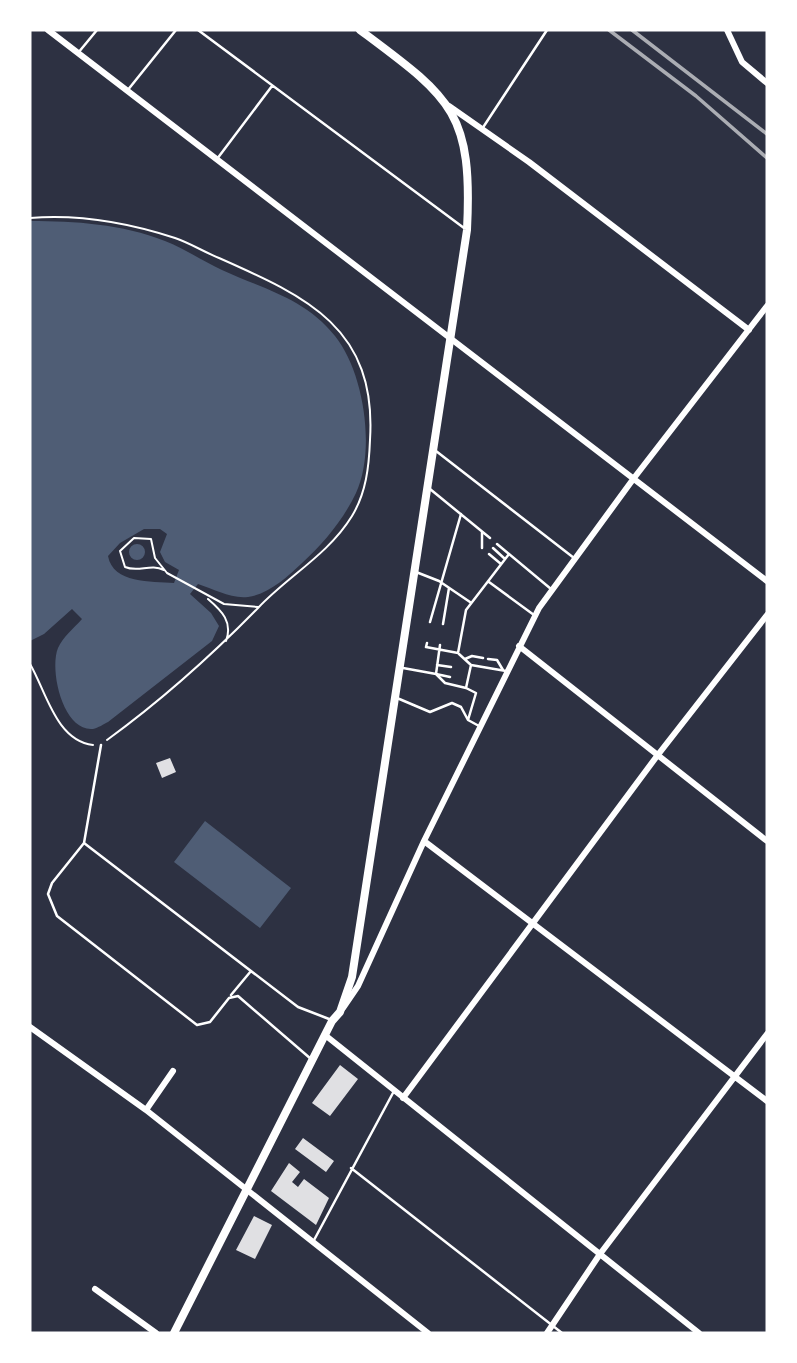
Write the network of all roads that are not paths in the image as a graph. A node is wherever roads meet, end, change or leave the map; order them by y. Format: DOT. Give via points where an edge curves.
graph roads {
  1 [pos="48,30"];
  2 [pos="97,30"];
  3 [pos="176,30"];
  4 [pos="198,30"];
  5 [pos="360,30"];
  6 [pos="547,30"];
  7 [pos="727,30"];
  8 [pos="78,53"];
  9 [pos="767,83"];
  10 [pos="272,86"];
  11 [pos="127,91"];
  12 [pos="447,105"];
  13 [pos="482,129"];
  14 [pos="217,159"];
  15 [pos="467,230"];
  16 [pos="767,306"];
  17 [pos="749,330"];
  18 [pos="450,337"];
  19 [pos="433,449"];
  20 [pos="634,478"];
  21 [pos="427,486"];
  22 [pos="461,514"];
  23 [pos="482,532"];
  24 [pos="490,538"];
  25 [pos="482,539"];
  26 [pos="486,543"];
  27 [pos="496,544"];
  28 [pos="482,548"];
  29 [pos="493,548"];
  30 [pos="489,554"];
  31 [pos="509,554"];
  32 [pos="505,558"];
  33 [pos="574,558"];
  34 [pos="501,564"];
  35 [pos="414,571"];
  36 [pos="439,581"];
  37 [pos="488,581"];
  38 [pos="767,581"];
  39 [pos="449,588"];
  40 [pos="551,589"];
  41 [pos="470,602"];
  42 [pos="534,615"];
  43 [pos="767,615"];
  44 [pos="430,622"];
  45 [pos="443,624"];
  46 [pos="427,643"];
  47 [pos="519,646"];
  48 [pos="440,647"];
  49 [pos="458,653"];
  50 [pos="483,658"];
  51 [pos="465,659"];
  52 [pos="488,659"];
  53 [pos="437,665"];
  54 [pos="471,665"];
  55 [pos="451,667"];
  56 [pos="400,668"];
  57 [pos="464,669"];
  58 [pos="470,670"];
  59 [pos="505,670"];
  60 [pos="436,674"];
  61 [pos="450,677"];
  62 [pos="461,679"];
  63 [pos="468,680"];
  64 [pos="466,688"];
  65 [pos="396,698"];
  66 [pos="468,720"];
  67 [pos="479,726"];
  68 [pos="101,745"];
  69 [pos="657,756"];
  70 [pos="424,841"];
  71 [pos="767,841"];
  72 [pos="84,843"];
  73 [pos="533,922"];
  74 [pos="251,971"];
  75 [pos="229,998"];
  76 [pos="340,1012"];
  77 [pos="332,1021"];
  78 [pos="30,1027"];
  79 [pos="767,1034"];
  80 [pos="325,1035"];
  81 [pos="312,1059"];
  82 [pos="173,1071"];
  83 [pos="734,1075"];
  84 [pos="394,1091"];
  85 [pos="403,1098"];
  86 [pos="767,1101"];
  87 [pos="146,1110"];
  88 [pos="351,1168"];
  89 [pos="247,1189"];
  90 [pos="313,1242"];
  91 [pos="600,1254"];
  92 [pos="95,1289"];
  93 [pos="553,1326"];
  94 [pos="156,1333"];
  95 [pos="174,1333"];
  96 [pos="428,1333"];
  97 [pos="547,1333"];
  98 [pos="562,1333"];
  99 [pos="699,1333"];
  1 -- 8 [label="street"];
  2 -- 8 [label="lane"];
  3 -- 11 [label="lane"];
  4 -- 10 [label="lane"];
  5 -- 12 [label="main road" via="413,69"];
  6 -- 13 [label="lane"];
  7 -- 9 [label="street" via="742,62"];
  8 -- 11 [label="street"];
  10 -- 14 [label="lane"];
  10 -- 15 [label="lane"];
  11 -- 14 [label="street"];
  12 -- 13 [label="street"];
  12 -- 15 [label="main road" via="462,131 469,167"];
  13 -- 17 [label="street"];
  14 -- 18 [label="street"];
  15 -- 18 [label="main road"];
  16 -- 17 [label="street"];
  17 -- 20 [label="street"];
  18 -- 19 [label="main road"];
  18 -- 20 [label="street"];
  19 -- 21 [label="main road"];
  19 -- 33 [label="lane"];
  20 -- 33 [label="street"];
  20 -- 38 [label="street"];
  21 -- 22 [label="lane"];
  21 -- 35 [label="main road"];
  22 -- 23 [label="lane"];
  22 -- 36 [label="lane"];
  23 -- 24 [label="lane"];
  23 -- 25 [label="lane"];
  25 -- 26 [label="lane"];
  25 -- 28 [label="lane"];
  27 -- 31 [label="lane"];
  29 -- 32 [label="lane"];
  30 -- 34 [label="lane"];
  31 -- 32 [label="lane"];
  31 -- 40 [label="lane"];
  32 -- 34 [label="lane"];
  33 -- 40 [label="street"];
  34 -- 37 [label="lane"];
  35 -- 36 [label="lane"];
  35 -- 56 [label="main road"];
  36 -- 39 [label="lane"];
  36 -- 44 [label="lane"];
  37 -- 41 [label="lane"];
  37 -- 42 [label="lane"];
  39 -- 41 [label="lane"];
  39 -- 45 [label="lane"];
  40 -- 42 [label="street"];
  41 -- 49 [label="lane"];
  42 -- 47 [label="street"];
  43 -- 69 [label="street"];
  46 -- 48 [label="lane" via="426,647"];
  47 -- 59 [label="street"];
  47 -- 69 [label="street"];
  48 -- 49 [label="lane"];
  48 -- 53 [label="lane"];
  49 -- 51 [label="lane"];
  50 -- 51 [label="lane"];
  51 -- 54 [label="lane"];
  52 -- 59 [label="lane" via="497,660"];
  53 -- 55 [label="lane"];
  53 -- 60 [label="lane"];
  54 -- 58 [label="lane"];
  54 -- 59 [label="lane"];
  56 -- 60 [label="lane"];
  56 -- 65 [label="main road"];
  57 -- 58 [label="lane"];
  58 -- 63 [label="lane"];
  59 -- 67 [label="street"];
  60 -- 61 [label="lane"];
  60 -- 64 [label="lane" via="445,683"];
  62 -- 63 [label="lane"];
  63 -- 64 [label="lane"];
  64 -- 66 [label="lane" via="476,693"];
  65 -- 66 [label="lane" via="430,712 452,703 461,707"];
  65 -- 76 [label="main road" via="356,958"];
  66 -- 67 [label="lane"];
  67 -- 70 [label="street"];
  68 -- 72 [label="lane"];
  69 -- 71 [label="street"];
  69 -- 73 [label="street"];
  70 -- 73 [label="street"];
  70 -- 76 [label="street" via="358,986"];
  72 -- 74 [label="lane"];
  72 -- 75 [label="lane" via="52,883 48,894 57,916 197,1025 210,1022"];
  73 -- 83 [label="street"];
  73 -- 85 [label="street"];
  74 -- 75 [label="lane"];
  74 -- 77 [label="lane" via="298,1007"];
  75 -- 81 [label="lane" via="238,996"];
  76 -- 77 [label="main road"];
  77 -- 80 [label="main road"];
  78 -- 87 [label="street"];
  79 -- 83 [label="street"];
  80 -- 81 [label="main road"];
  80 -- 84 [label="street"];
  81 -- 89 [label="main road"];
  82 -- 87 [label="street"];
  83 -- 86 [label="street"];
  83 -- 91 [label="street"];
  84 -- 85 [label="street"];
  84 -- 88 [label="lane"];
  85 -- 91 [label="street"];
  87 -- 89 [label="street"];
  88 -- 90 [label="lane"];
  88 -- 93 [label="lane"];
  89 -- 90 [label="street"];
  89 -- 95 [label="main road"];
  90 -- 96 [label="street"];
  91 -- 93 [label="street"];
  91 -- 99 [label="street"];
  92 -- 94 [label="street"];
  93 -- 97 [label="street"];
  93 -- 98 [label="lane"];
}
